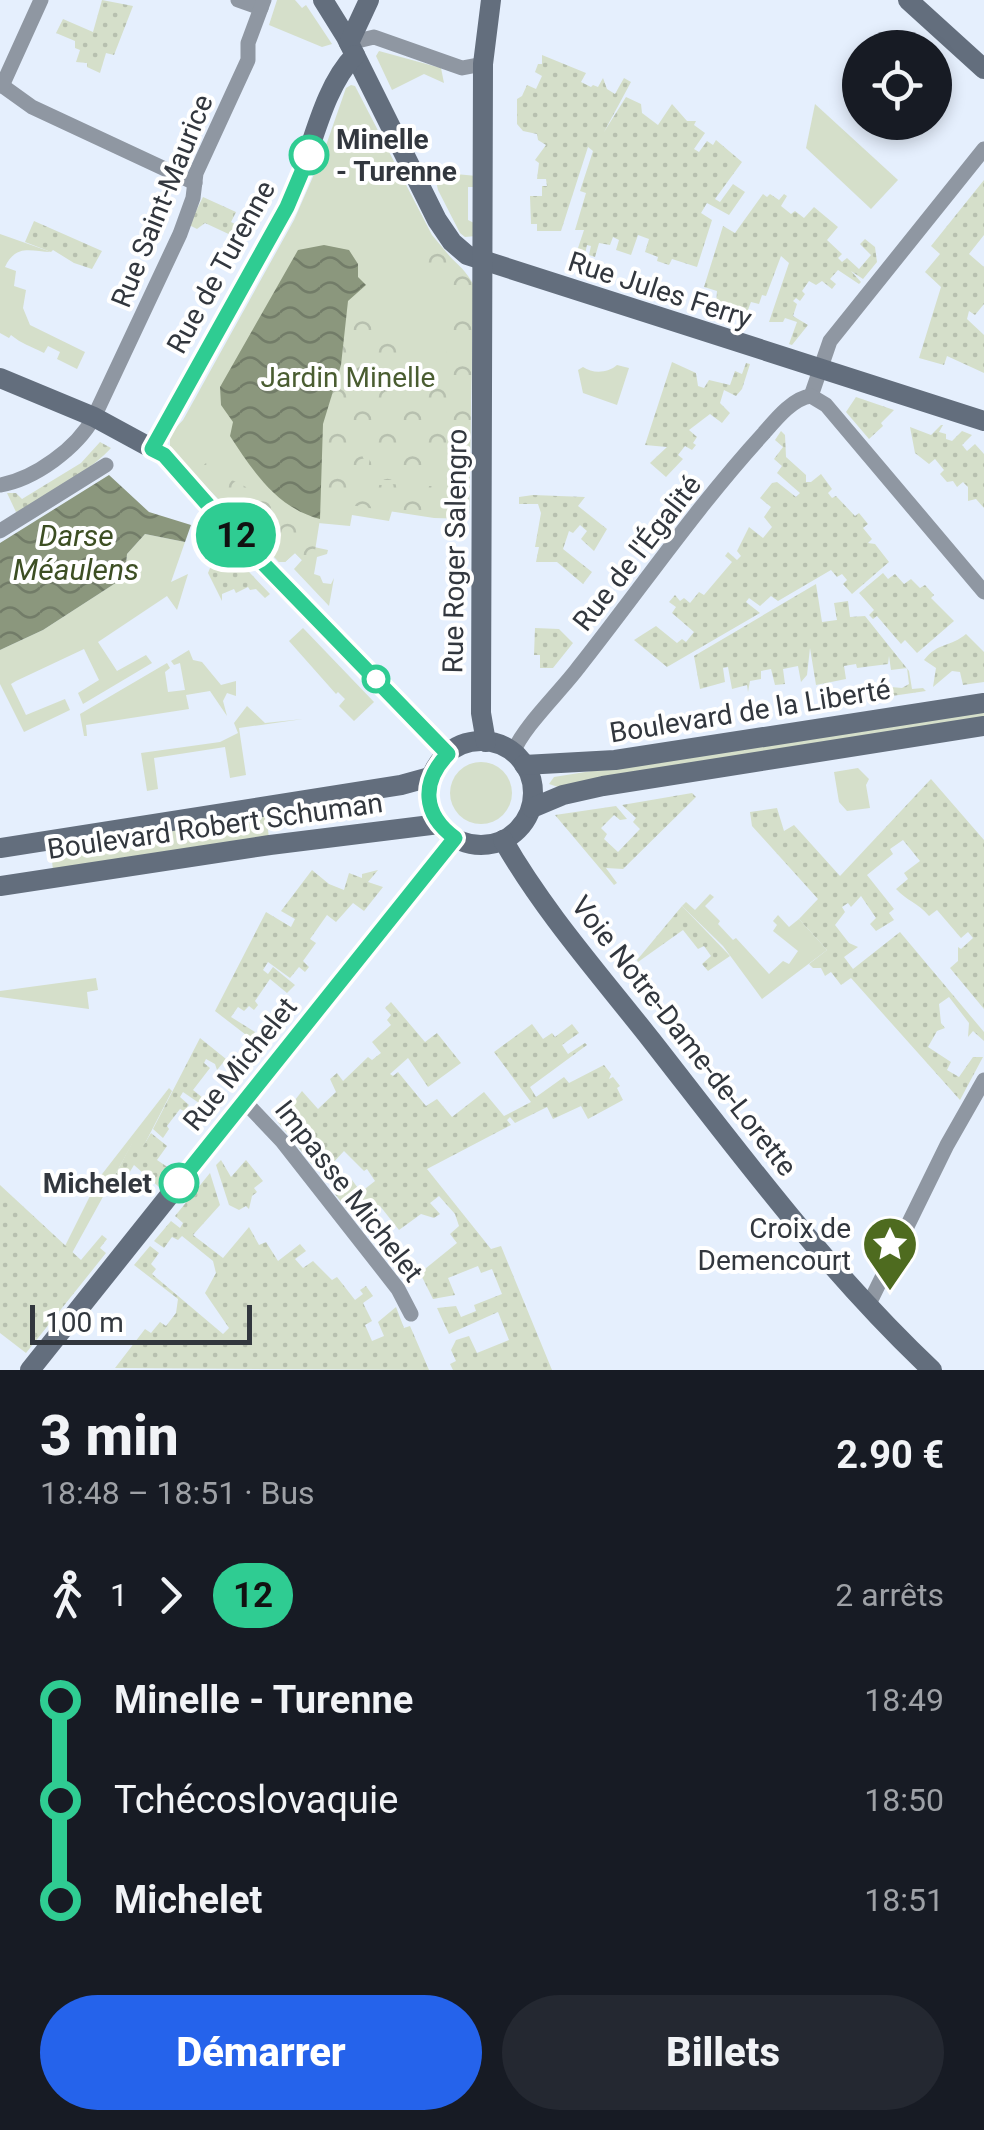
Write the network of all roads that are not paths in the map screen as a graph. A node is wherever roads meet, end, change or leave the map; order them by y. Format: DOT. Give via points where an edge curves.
graph roads {
  1 [pos="42,0"];
  2 [pos="238,0"];
  3 [pos="323,0"];
  4 [pos="369,0"];
  5 [pos="492,0"];
  6 [pos="908,0"];
  7 [pos="262,4"];
  8 [pos="352,49"];
  9 [pos="484,64"];
  10 [pos="984,70"];
  11 [pos="1,85"];
  12 [pos="984,149"];
  13 [pos="195,183"];
  14 [pos="484,262"];
  15 [pos="819,370"];
  16 [pos="0,378"];
  17 [pos="811,396"];
  18 [pos="94,417"];
  19 [pos="984,420"];
  20 [pos="152,449"];
  21 [pos="106,465"];
  22 [pos="0,485"];
  23 [pos="0,531"];
  24 [pos="984,592"];
  25 [pos="984,703"];
  26 [pos="984,726"];
  27 [pos="486,742"];
  28 [pos="448,754"];
  29 [pos="519,759"];
  30 [pos="430,777"];
  31 [pos="532,808"];
  32 [pos="447,831"];
  33 [pos="503,840"];
  34 [pos="0,848"];
  35 [pos="0,886"];
  36 [pos="984,1080"];
  37 [pos="245,1102"];
  38 [pos="868,1306"];
  39 [pos="412,1314"];
  40 [pos="30,1370"];
  41 [pos="932,1370"];
  1 -- 11 [label="street"];
  2 -- 7 [label="street"];
  3 -- 8 [label="main road, Rue Jules Ferry"];
  4 -- 8 [label="main road, Rue de Turenne"];
  5 -- 9 [label="main road, Rue Roger Salengro"];
  6 -- 10 [label="main road"];
  7 -- 13 [label="street, Rue Saint-Maurice" via="248,60"];
  8 -- 9 [label="street" via="374,37 462,68"];
  8 -- 14 [label="main road, Rue Jules Ferry" via="442,228 462,252"];
  8 -- 20 [label="main road, Rue de Turenne" via="287,207"];
  9 -- 14 [label="main road, Rue Roger Salengro"];
  11 -- 13 [label="street" via="32,107"];
  12 -- 15 [label="street" via="830,341"];
  13 -- 18 [label="street, Rue Saint-Maurice" via="180,234"];
  14 -- 15 [label="main road, Rue Jules Ferry"];
  14 -- 27 [label="main road, Rue Roger Salengro"];
  15 -- 17 [label="street"];
  15 -- 19 [label="main road, Rue Jules Ferry"];
  16 -- 18 [label="main road"];
  17 -- 24 [label="street" via="826,405"];
  17 -- 29 [label="street, Rue de l'Égalité" via="800,398 764,432 518,738"];
  18 -- 20 [label="main road"];
  18 -- 22 [label="street, Rue Saint-Maurice" via="56,458"];
  20 -- 28 [label="main road"];
  21 -- 23 [label="street"];
  25 -- 29 [label="main road, Boulevard de la Liberté" via="615,760"];
  26 -- 31 [label="main road, Boulevard de la Liberté" via="603,786"];
  27 -- 28 [label="main road"];
  27 -- 29 [label="main road"];
  28 -- 30 [label="main road"];
  29 -- 31 [label="main road"];
  30 -- 32 [label="main road" via="429,800"];
  30 -- 34 [label="main road, Boulevard Robert Schuman"];
  31 -- 33 [label="main road"];
  32 -- 33 [label="main road" via="480,845"];
  32 -- 35 [label="main road, Boulevard Robert Schuman" via="270,845"];
  32 -- 37 [label="main road, Rue Michelet"];
  33 -- 38 [label="main road, Voie Notre-Dame-de-Lorette" via="704,1108"];
  36 -- 38 [label="street"];
  37 -- 39 [label="street, Impasse Michelet" via="398,1288"];
  37 -- 40 [label="main road, Rue Michelet"];
  38 -- 41 [label="main road, Voie Notre-Dame-de-Lorette"];
}
